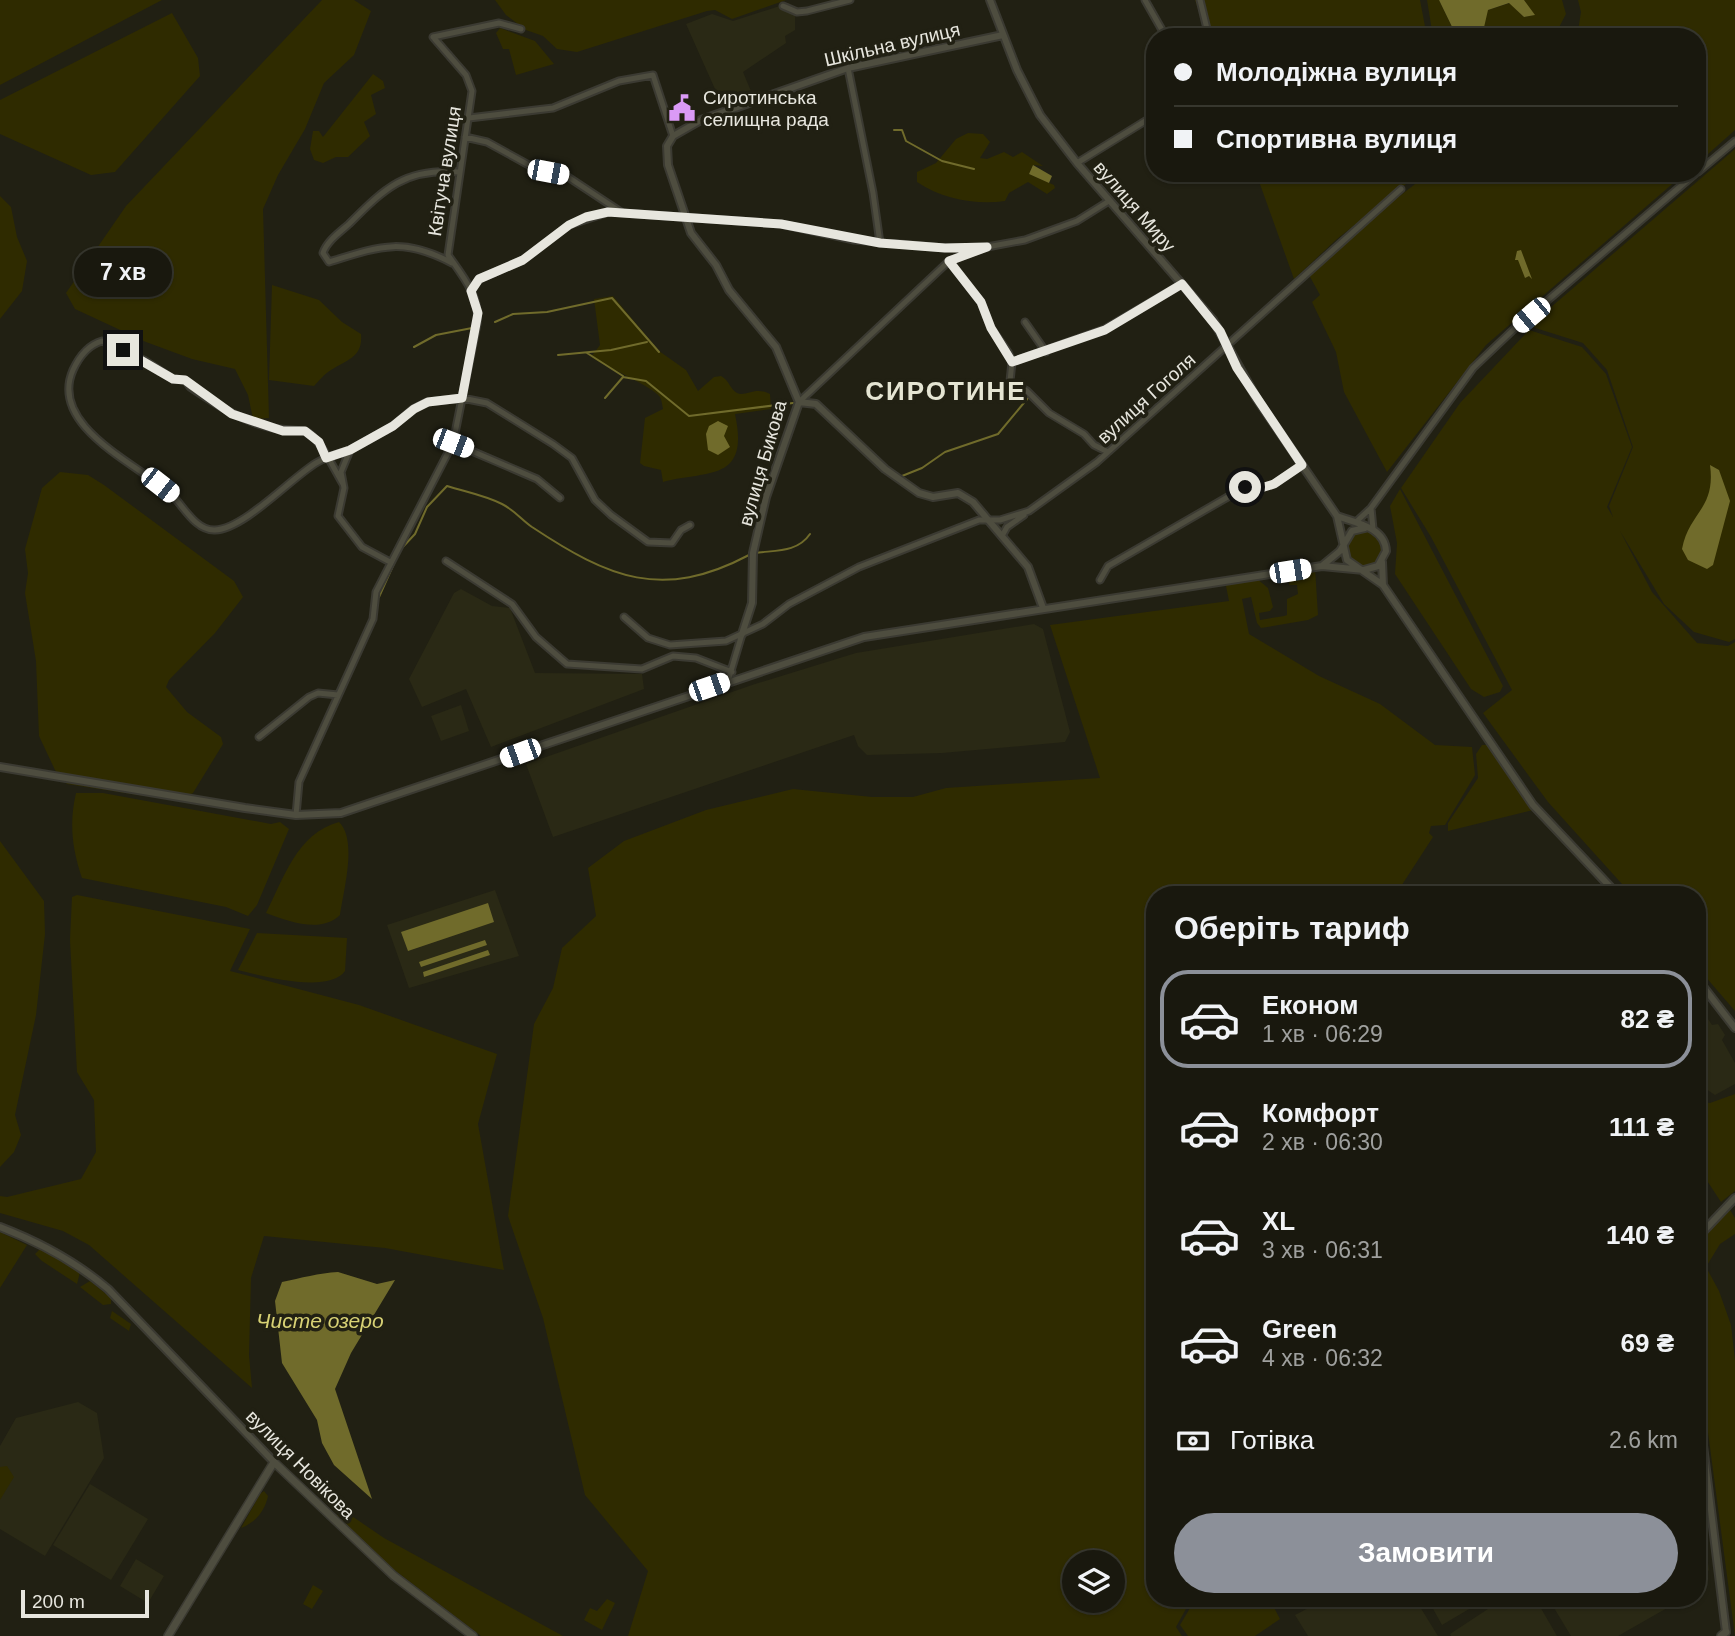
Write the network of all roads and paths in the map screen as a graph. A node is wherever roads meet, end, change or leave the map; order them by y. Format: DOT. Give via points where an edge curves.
graph roads {
  1 [pos="850,0"];
  2 [pos="990,0"];
  3 [pos="1145,0"];
  4 [pos="1200,0"];
  5 [pos="783,6"];
  6 [pos="1161,28"];
  7 [pos="1207,28"];
  8 [pos="521,29"];
  9 [pos="1003,35"];
  10 [pos="848,68"];
  11 [pos="469,118"];
  12 [pos="1146,121"];
  13 [pos="673,136"];
  14 [pos="465,137"];
  15 [pos="1735,141"];
  16 [pos="1077,163"];
  17 [pos="1706,165"];
  18 [pos="459,172"];
  19 [pos="1687,182"];
  20 [pos="1401,189"];
  21 [pos="1109,201"];
  22 [pos="622,212"];
  23 [pos="685,219"];
  24 [pos="880,243"];
  25 [pos="987,247"];
  26 [pos="949,261"];
  27 [pos="455,264"];
  28 [pos="1182,284"];
  29 [pos="471,291"];
  30 [pos="1025,323"];
  31 [pos="1227,344"];
  32 [pos="1046,352"];
  33 [pos="1012,362"];
  34 [pos="462,398"];
  35 [pos="799,402"];
  36 [pos="453,443"];
  37 [pos="1094,446"];
  38 [pos="350,450"];
  39 [pos="1109,452"];
  40 [pos="326,458"];
  41 [pos="1097,462"];
  42 [pos="1302,465"];
  43 [pos="342,484"];
  44 [pos="559,498"];
  45 [pos="1371,508"];
  46 [pos="1029,512"];
  47 [pos="1337,516"];
  48 [pos="991,522"];
  49 [pos="1356,522"];
  50 [pos="690,525"];
  51 [pos="1370,528"];
  52 [pos="1349,535"];
  53 [pos="1002,536"];
  54 [pos="1345,542"];
  55 [pos="446,561"];
  56 [pos="390,562"];
  57 [pos="1382,562"];
  58 [pos="1322,566"];
  59 [pos="1358,569"];
  60 [pos="1100,580"];
  61 [pos="1383,585"];
  62 [pos="1043,608"];
  63 [pos="624,617"];
  64 [pos="742,634"];
  65 [pos="732,672"];
  66 [pos="728,681"];
  67 [pos="338,695"];
  68 [pos="258,737"];
  69 [pos="0,767"];
  70 [pos="296,815"];
  71 [pos="1609,886"];
  72 [pos="1706,990"];
  73 [pos="1735,1028"];
  74 [pos="1735,1198"];
  75 [pos="0,1227"];
  76 [pos="1706,1229"];
  77 [pos="274,1462"];
  78 [pos="1706,1465"];
  79 [pos="1724,1635"];
  80 [pos="167,1636"];
  81 [pos="473,1636"];
  1 -- 5 [label="street" via="807,12"];
  2 -- 9 [label="street"];
  3 -- 6 [label="street"];
  4 -- 7 [label="street"];
  8 -- 11 [label="street, Квітуча вулиця" via="499,23 433,37 468,79 472,91"];
  9 -- 10 [label="street, Шкільна вулиця"];
  9 -- 16 [label="street, вулиця Миру" via="1040,115"];
  10 -- 13 [label="street, Шкільна вулиця" via="701,120"];
  10 -- 24 [label="street"];
  11 -- 13 [label="street, вулиця Бикова" via="553,108 619,81 653,75"];
  11 -- 14 [label="street, Квітуча вулиця"];
  12 -- 16 [label="street"];
  13 -- 23 [label="street, вулиця Бикова" via="667,146 668,165"];
  14 -- 18 [label="street, Квітуча вулиця"];
  14 -- 22 [label="street" via="487,142 536,169 565,175"];
  15 -- 17 [label="street"];
  16 -- 21 [label="street, вулиця Миру"];
  18 -- 27 [label="street, Квітуча вулиця" via="448,244"];
  18 -- 27 [label="street" via="418,172 396,182 323,253 329,262 410,245"];
  19 -- 45 [label="street" via="1485,357"];
  20 -- 31 [label="street, вулиця Гоголя"];
  21 -- 25 [label="street" via="1077,221 1025,240"];
  21 -- 28 [label="street, вулиця Миру"];
  22 -- 23 [label="street"];
  22 -- 29 [label="street" via="586,217 569,225 523,260 479,279"];
  23 -- 24 [label="street" via="781,224"];
  23 -- 35 [label="street, вулиця Бикова" via="728,288 776,347"];
  24 -- 25 [label="street"];
  25 -- 26 [label="street"];
  26 -- 33 [label="street" via="981,302"];
  26 -- 35 [label="street"];
  27 -- 29 [label="street, Квітуча вулиця"];
  28 -- 31 [label="street, вулиця Миру"];
  28 -- 32 [label="street" via="1105,330"];
  29 -- 34 [label="street, Квітуча вулиця" via="478,313"];
  30 -- 32 [label="street"];
  31 -- 39 [label="street, вулиця Гоголя"];
  31 -- 42 [label="street, вулиця Миру"];
  32 -- 33 [label="street"];
  33 -- 37 [label="street" via="1010,381"];
  34 -- 36 [label="street, Квітуча вулиця"];
  34 -- 38 [label="street" via="428,402"];
  34 -- 50 [label="street" via="487,402 572,458 595,500 649,542 668,545"];
  35 -- 48 [label="street" via="816,404 919,493 933,497 958,493"];
  35 -- 64 [label="street, вулиця Бикова" via="766,497 753,553 752,603"];
  36 -- 44 [label="street" via="537,479"];
  36 -- 56 [label="street, Квітуча вулиця"];
  37 -- 39 [label="street"];
  37 -- 41 [label="street"];
  38 -- 40 [label="street"];
  38 -- 43 [label="street" via="341,472"];
  39 -- 41 [label="street, вулиця Гоголя"];
  40 -- 40 [label="street" via="319,442 305,431 268,428 225,411 185,380 173,379 102,341 86,350 73,369 70,391 74,410 113,455 171,494 207,529 225,528"];
  40 -- 43 [label="street"];
  41 -- 46 [label="street, вулиця Гоголя"];
  42 -- 47 [label="street, вулиця Миру"];
  42 -- 60 [label="street" via="1274,484 1251,491 1245,487 1208,507 1108,566"];
  43 -- 56 [label="street" via="338,516 362,547"];
  45 -- 49 [label="street"];
  45 -- 51 [label="street"];
  46 -- 48 [label="street, вулиця Гоголя"];
  46 -- 53 [label="street"];
  47 -- 49 [label="street"];
  47 -- 54 [label="street, вулиця Миру"];
  48 -- 53 [label="street"];
  48 -- 64 [label="street, вулиця Гоголя" via="979,520 859,567"];
  49 -- 51 [label="street"];
  49 -- 52 [label="street"];
  51 -- 52 [label="street"];
  51 -- 57 [label="street" via="1385,541"];
  52 -- 54 [label="street"];
  53 -- 62 [label="street" via="1028,567"];
  54 -- 58 [label="street" via="1334,559"];
  54 -- 59 [label="street" via="1345,556"];
  55 -- 65 [label="street" via="512,604 560,661 573,666 642,669 673,656 696,658"];
  56 -- 67 [label="street, Квітуча вулиця" via="376,592 373,619"];
  57 -- 59 [label="street" via="1372,569"];
  57 -- 61 [label="street"];
  58 -- 59 [label="street"];
  58 -- 62 [label="street"];
  59 -- 61 [label="street"];
  61 -- 71 [label="street" via="1533,805"];
  62 -- 66 [label="street" via="864,637"];
  63 -- 64 [label="street, вулиця Гоголя" via="648,638 670,645 726,641"];
  64 -- 65 [label="street"];
  65 -- 66 [label="street"];
  66 -- 70 [label="street" via="379,802 341,813"];
  67 -- 68 [label="street" via="309,697"];
  67 -- 70 [label="street, Квітуча вулиця" via="299,782"];
  69 -- 70 [label="street"];
  72 -- 73 [label="street"];
  74 -- 76 [label="street"];
  75 -- 77 [label="street, вулиця Новікова" via="29,1238 89,1273"];
  77 -- 80 [label="main road"];
  77 -- 81 [label="main road, вулиця Новікова" via="394,1576"];
  78 -- 79 [label="street" via="1724,1601"];
}
